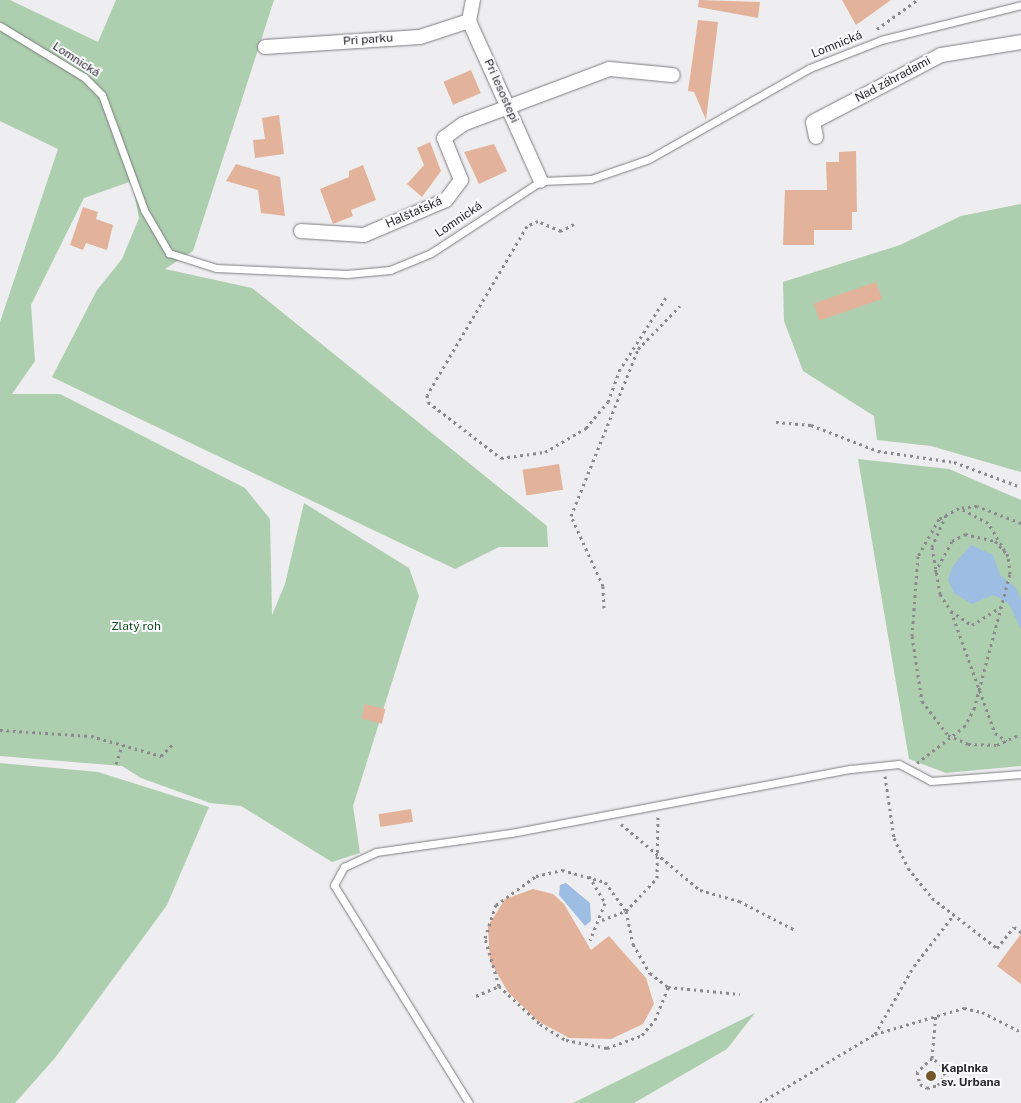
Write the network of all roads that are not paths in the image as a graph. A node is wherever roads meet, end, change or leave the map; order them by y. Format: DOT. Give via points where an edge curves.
graph roads {
  1 [pos="473,0"];
  2 [pos="1021,5"];
  3 [pos="469,21"];
  4 [pos="0,26"];
  5 [pos="1021,42"];
  6 [pos="265,47"];
  7 [pos="673,75"];
  8 [pos="509,107"];
  9 [pos="816,137"];
  10 [pos="541,181"];
  11 [pos="301,231"];
  12 [pos="1021,774"];
  13 [pos="469,1103"];
  1 -- 3 [label="street"];
  2 -- 10 [label="lane, Lomnická" via="881,40 810,68 649,158 591,179"];
  3 -- 6 [label="street, Pri parku" via="420,37"];
  3 -- 8 [label="street, Pri lesostepi"];
  4 -- 10 [label="lane, Lomnická" via="95,85 159,242 169,253 194,264 347,274 390,270 431,253"];
  5 -- 9 [label="street, Nad záhradami" via="941,55 813,122"];
  7 -- 8 [label="street" via="609,69"];
  8 -- 10 [label="street, Pri lesostepi"];
  8 -- 11 [label="street, Halštatská" via="463,124 444,138 461,180 446,200 364,235"];
  12 -- 13 [label="lane" via="931,781 899,764 883,766 376,852 344,867 334,885"];
}
